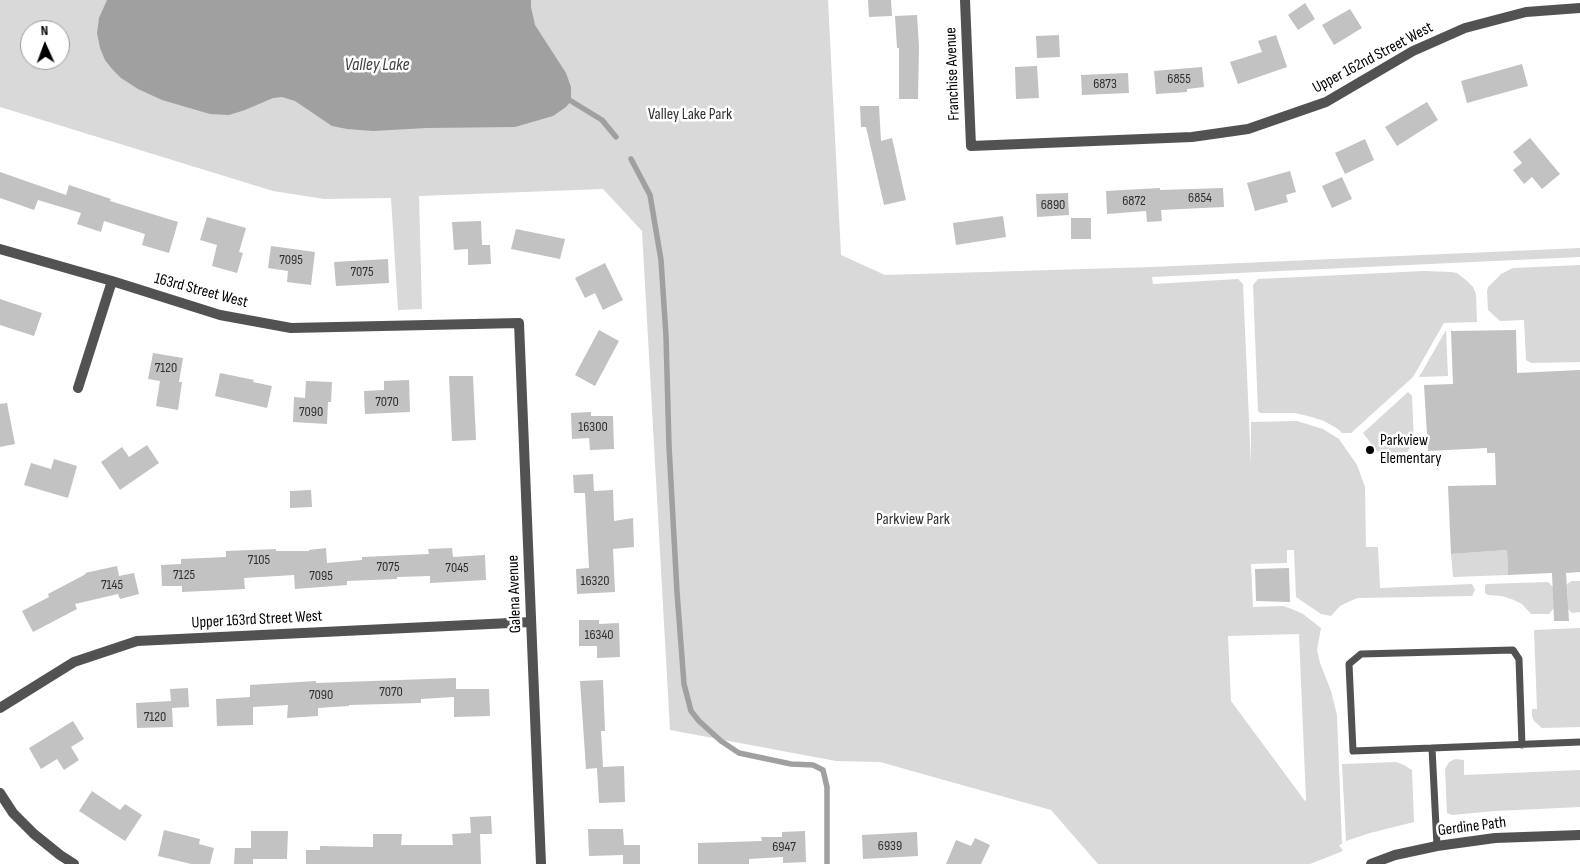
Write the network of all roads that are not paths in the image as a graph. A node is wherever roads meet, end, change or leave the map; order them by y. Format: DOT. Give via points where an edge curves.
graph roads {
  1 [pos="965,0"];
  2 [pos="1580,8"];
  3 [pos="971,146"];
  4 [pos="0,249"];
  5 [pos="112,281"];
  6 [pos="519,323"];
  7 [pos="78,388"];
  8 [pos="531,622"];
  9 [pos="0,708"];
  10 [pos="1580,742"];
  11 [pos="1522,745"];
  12 [pos="1432,748"];
  13 [pos="0,793"];
  14 [pos="1580,835"];
  15 [pos="1436,846"];
  16 [pos="74,864"];
  17 [pos="541,864"];
  18 [pos="1371,864"];
  1 -- 3 [label="street, Franchise Avenue"];
  2 -- 3 [label="street, Upper 162nd Street West" via="1526,12 1465,28 1413,51 1326,102 1248,129 1192,137"];
  4 -- 5 [label="street, 163rd Street West"];
  5 -- 6 [label="street, 163rd Street West" via="220,316 291,328"];
  5 -- 7 [label="street"];
  6 -- 8 [label="street, Galena Avenue"];
  8 -- 9 [label="street, Upper 163rd Street West" via="137,641 74,662"];
  8 -- 17 [label="street, Galena Avenue"];
  10 -- 11 [label="lane"];
  11 -- 12 [label="lane"];
  11 -- 12 [label="lane" via="1519,658 1513,650 1361,654 1349,664 1353,751"];
  12 -- 15 [label="lane"];
  13 -- 16 [label="street" via="13,813 34,834"];
  14 -- 15 [label="street, Gerdine Path" via="1495,838"];
  15 -- 18 [label="street, Gerdine Path"];
}
